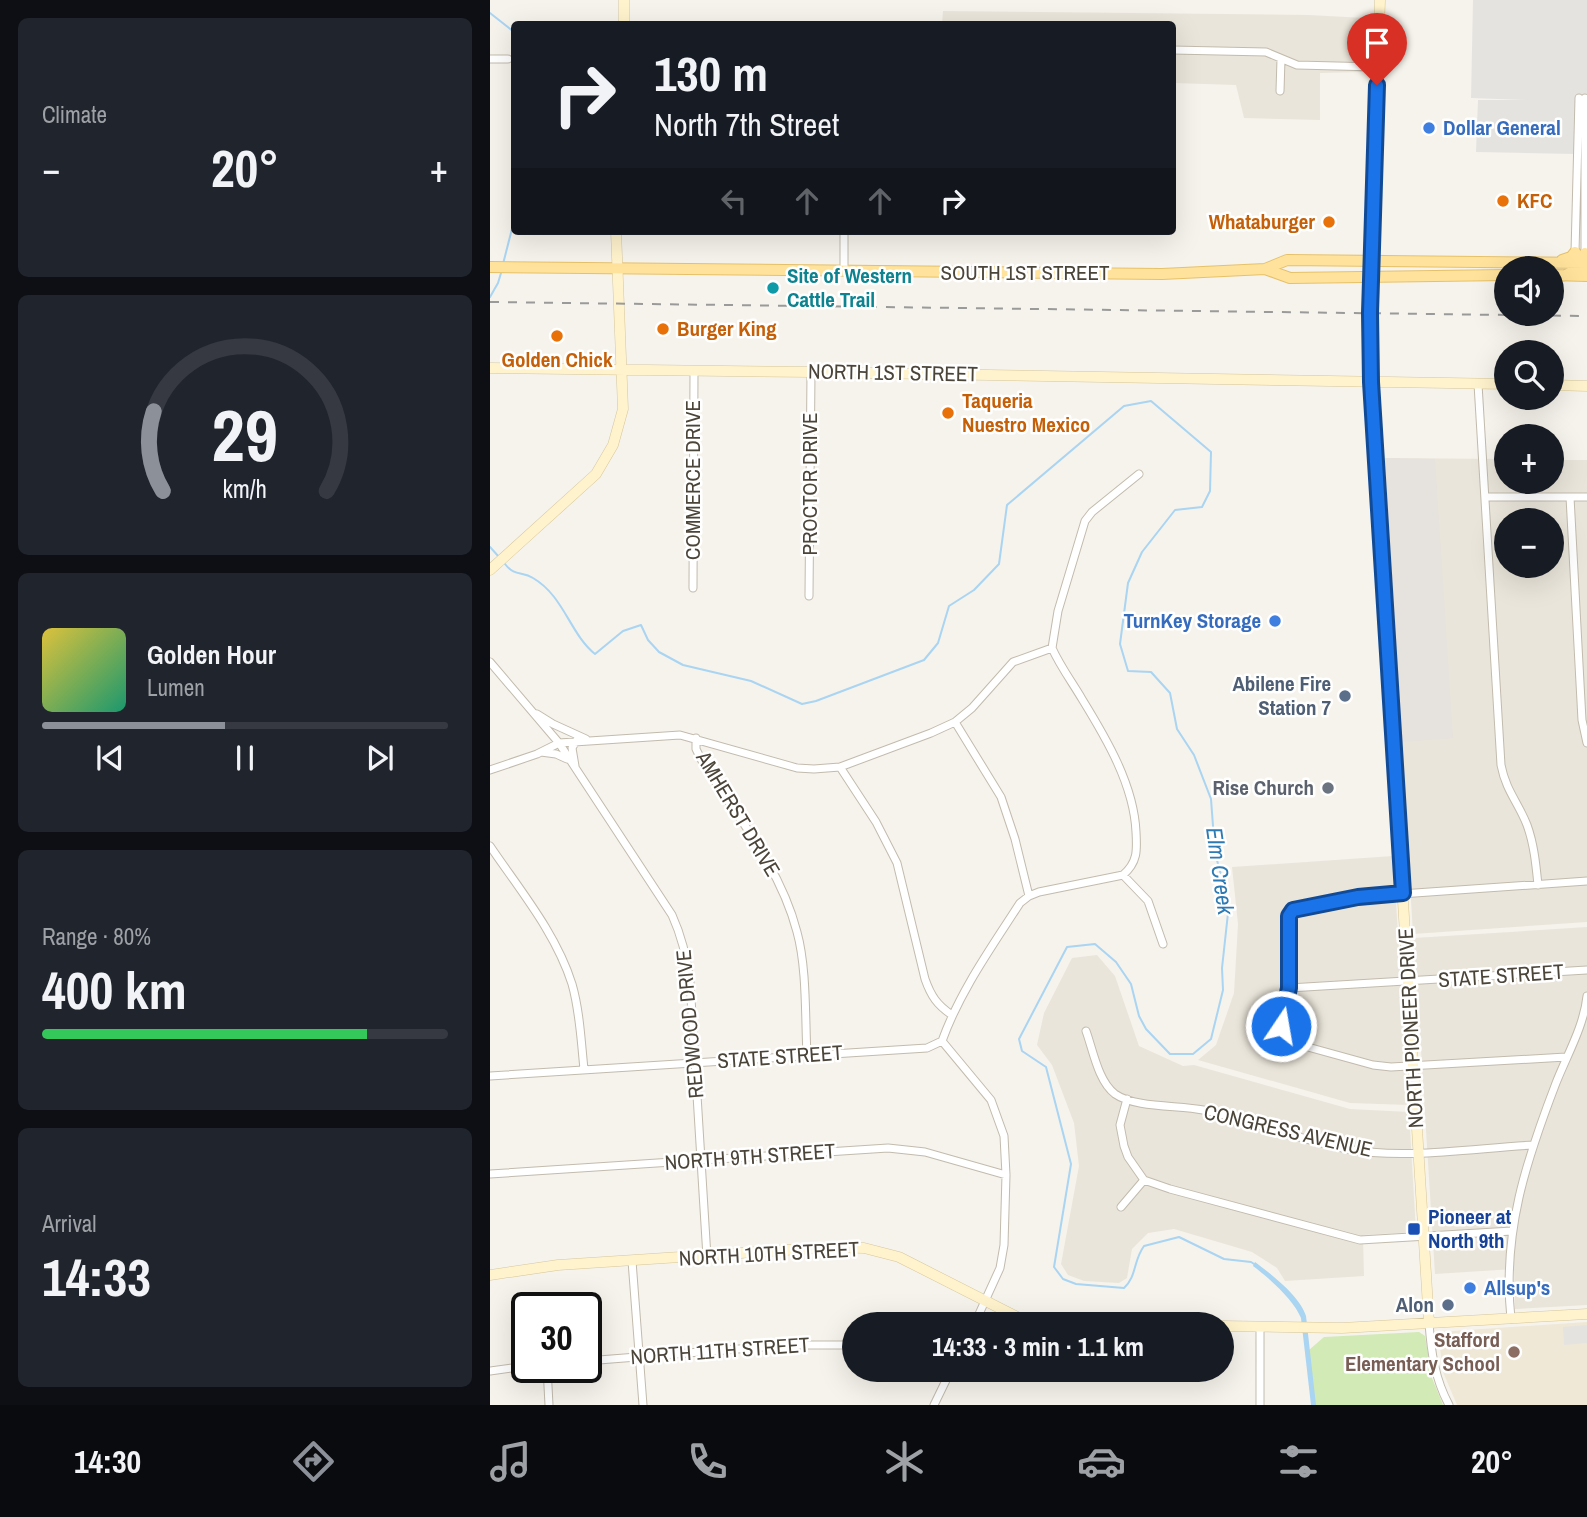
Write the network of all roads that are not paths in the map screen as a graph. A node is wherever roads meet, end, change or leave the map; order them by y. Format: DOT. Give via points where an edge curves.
graph roads {
  1 [pos="624,0"];
  2 [pos="1380,0"];
  3 [pos="624,21"];
  4 [pos="1176,50"];
  5 [pos="490,59"];
  6 [pos="1281,59"];
  7 [pos="508,60"];
  8 [pos="1377,67"];
  9 [pos="1280,91"];
  10 [pos="1582,98"];
  11 [pos="616,235"];
  12 [pos="844,235"];
  13 [pos="1371,259"];
  14 [pos="1583,262"];
  15 [pos="490,267"];
  16 [pos="617,269"];
  17 [pos="1265,269"];
  18 [pos="844,272"];
  19 [pos="1564,272"];
  20 [pos="1494,275"];
  21 [pos="1371,276"];
  22 [pos="490,368"];
  23 [pos="623,370"];
  24 [pos="694,372"];
  25 [pos="811,372"];
  26 [pos="1371,382"];
  27 [pos="1478,384"];
  28 [pos="1494,384"];
  29 [pos="1564,385"];
  30 [pos="1587,386"];
  31 [pos="1139,474"];
  32 [pos="1485,497"];
  33 [pos="1570,497"];
  34 [pos="1587,497"];
  35 [pos="490,570"];
  36 [pos="693,588"];
  37 [pos="809,596"];
  38 [pos="1052,648"];
  39 [pos="490,662"];
  40 [pos="529,708"];
  41 [pos="954,722"];
  42 [pos="548,730"];
  43 [pos="696,738"];
  44 [pos="576,741"];
  45 [pos="589,741"];
  46 [pos="559,743"];
  47 [pos="1587,743"];
  48 [pos="541,752"];
  49 [pos="568,760"];
  50 [pos="840,767"];
  51 [pos="490,770"];
  52 [pos="575,771"];
  53 [pos="490,846"];
  54 [pos="1123,875"];
  55 [pos="1587,881"];
  56 [pos="1538,885"];
  57 [pos="1403,893"];
  58 [pos="1029,896"];
  59 [pos="1163,944"];
  60 [pos="1587,970"];
  61 [pos="1408,982"];
  62 [pos="1289,988"];
  63 [pos="1587,996"];
  64 [pos="952,1015"];
  65 [pos="1086,1031"];
  66 [pos="942,1041"];
  67 [pos="807,1055"];
  68 [pos="1566,1056"];
  69 [pos="694,1063"];
  70 [pos="1413,1067"];
  71 [pos="584,1069"];
  72 [pos="490,1076"];
  73 [pos="1127,1099"];
  74 [pos="1533,1145"];
  75 [pos="1418,1152"];
  76 [pos="700,1159"];
  77 [pos="490,1174"];
  78 [pos="1006,1175"];
  79 [pos="1144,1180"];
  80 [pos="1121,1207"];
  81 [pos="1512,1231"];
  82 [pos="1423,1236"];
  83 [pos="707,1257"];
  84 [pos="632,1261"];
  85 [pos="490,1275"];
  86 [pos="986,1300"];
  87 [pos="980,1312"];
  88 [pos="1008,1312"];
  89 [pos="1587,1314"];
  90 [pos="1511,1319"];
  91 [pos="1429,1323"];
  92 [pos="1234,1326"];
  93 [pos="1260,1327"];
  94 [pos="842,1345"];
  95 [pos="639,1357"];
  96 [pos="602,1360"];
  97 [pos="511,1368"];
  98 [pos="490,1371"];
  99 [pos="945,1382"];
  100 [pos="548,1383"];
  101 [pos="549,1405"];
  102 [pos="642,1405"];
  103 [pos="934,1405"];
  104 [pos="1260,1405"];
  105 [pos="1449,1405"];
  1 -- 3 [label="main road"];
  2 -- 8 [label="main road, NORTH PIONEER DRIVE"];
  4 -- 6 [label="street" via="1266,52"];
  5 -- 7 [label="street"];
  6 -- 8 [label="street" via="1297,65"];
  6 -- 9 [label="street"];
  8 -- 13 [label="main road, NORTH PIONEER DRIVE"];
  10 -- 14 [label="street"];
  11 -- 16 [label="main road"];
  12 -- 18 [label="street"];
  13 -- 14 [label="main road, SOUTH 1ST STREET"];
  13 -- 17 [label="main road, SOUTH 1ST STREET" via="1287,260"];
  13 -- 21 [label="main road, NORTH PIONEER DRIVE"];
  14 -- 19 [label="main road"];
  15 -- 16 [label="main road, SOUTH 1ST STREET"];
  16 -- 18 [label="main road, SOUTH 1ST STREET"];
  16 -- 23 [label="main road"];
  17 -- 18 [label="main road, SOUTH 1ST STREET" via="1170,274"];
  17 -- 21 [label="main road, SOUTH 1ST STREET" via="1290,278"];
  20 -- 21 [label="main road, SOUTH 1ST STREET"];
  21 -- 26 [label="main road, NORTH PIONEER DRIVE"];
  22 -- 23 [label="main road, NORTH 1ST STREET"];
  23 -- 24 [label="main road, NORTH 1ST STREET"];
  23 -- 35 [label="main road" via="624,410 613,445 596,474"];
  24 -- 25 [label="main road, NORTH 1ST STREET"];
  24 -- 36 [label="street, COMMERCE DRIVE"];
  25 -- 26 [label="main road, NORTH 1ST STREET"];
  25 -- 37 [label="street, PROCTOR DRIVE"];
  26 -- 27 [label="main road, NORTH 1ST STREET"];
  26 -- 57 [label="main road, NORTH PIONEER DRIVE"];
  27 -- 28 [label="main road, NORTH 1ST STREET"];
  27 -- 32 [label="street"];
  29 -- 30 [label="main road"];
  31 -- 38 [label="street" via="1085,521"];
  32 -- 33 [label="street"];
  32 -- 56 [label="street" via="1501,765 1509,794 1527,824"];
  33 -- 34 [label="street"];
  33 -- 47 [label="street"];
  38 -- 41 [label="street" via="1013,662 982,699"];
  38 -- 54 [label="street" via="1105,739 1132,805 1136,857"];
  39 -- 40 [label="street, REDWOOD DRIVE"];
  40 -- 42 [label="street, REDWOOD DRIVE"];
  40 -- 45 [label="street"];
  41 -- 50 [label="street"];
  41 -- 58 [label="street" via="1001,797"];
  42 -- 46 [label="street, REDWOOD DRIVE"];
  42 -- 48 [label="street"];
  43 -- 45 [label="street" via="671,735"];
  43 -- 50 [label="street" via="797,768"];
  43 -- 67 [label="street, AMHERST DRIVE" via="704,765 773,869 792,915 801,961"];
  44 -- 45 [label="street"];
  44 -- 46 [label="street"];
  44 -- 52 [label="street" via="572,748"];
  46 -- 48 [label="street"];
  46 -- 49 [label="street, REDWOOD DRIVE"];
  48 -- 49 [label="street"];
  48 -- 51 [label="street"];
  49 -- 52 [label="street, REDWOOD DRIVE"];
  50 -- 64 [label="street" via="897,863 930,995"];
  52 -- 69 [label="street, REDWOOD DRIVE" via="680,933 690,982"];
  53 -- 71 [label="street" via="542,922 564,965 579,1014"];
  54 -- 58 [label="street"];
  54 -- 59 [label="street" via="1148,901"];
  55 -- 56 [label="street"];
  56 -- 57 [label="street"];
  57 -- 61 [label="main road, NORTH PIONEER DRIVE"];
  57 -- 62 [label="street" via="1293,910 1289,916"];
  58 -- 64 [label="street" via="979,965"];
  60 -- 61 [label="street, STATE STREET"];
  61 -- 62 [label="street, STATE STREET"];
  61 -- 70 [label="main road, NORTH PIONEER DRIVE"];
  62 -- 70 [label="street" via="1281,1026 1286,1041 1373,1065"];
  63 -- 68 [label="street"];
  64 -- 66 [label="street"];
  65 -- 73 [label="street" via="1104,1080 1115,1094"];
  66 -- 67 [label="street, STATE STREET" via="927,1048"];
  66 -- 78 [label="street" via="990,1100 1004,1136"];
  67 -- 69 [label="street, STATE STREET"];
  68 -- 70 [label="street"];
  68 -- 74 [label="street"];
  69 -- 71 [label="street, STATE STREET"];
  69 -- 76 [label="street, REDWOOD DRIVE"];
  70 -- 75 [label="main road, NORTH PIONEER DRIVE"];
  71 -- 72 [label="street, STATE STREET"];
  73 -- 75 [label="street, CONGRESS AVENUE" via="1203,1110 1349,1149"];
  73 -- 79 [label="street" via="1120,1125 1124,1146"];
  74 -- 75 [label="street, CONGRESS AVENUE"];
  74 -- 81 [label="street"];
  75 -- 82 [label="main road, NORTH PIONEER DRIVE"];
  76 -- 77 [label="street, NORTH 9TH STREET"];
  76 -- 78 [label="street, NORTH 9TH STREET" via="906,1149"];
  76 -- 83 [label="street, REDWOOD DRIVE"];
  78 -- 86 [label="street" via="1004,1245"];
  79 -- 80 [label="street"];
  79 -- 82 [label="street" via="1350,1238"];
  81 -- 82 [label="street"];
  81 -- 90 [label="street"];
  82 -- 91 [label="main road, NORTH PIONEER DRIVE"];
  83 -- 84 [label="main road, NORTH 10TH STREET"];
  83 -- 86 [label="main road, NORTH 10TH STREET" via="864,1248 899,1257"];
  84 -- 85 [label="main road, NORTH 10TH STREET"];
  84 -- 95 [label="street"];
  86 -- 87 [label="street"];
  86 -- 88 [label="main road, NORTH 10TH STREET"];
  89 -- 90 [label="main road"];
  90 -- 91 [label="main road"];
  91 -- 93 [label="main road"];
  91 -- 105 [label="street, NORTH PIONEER DRIVE" via="1434,1366"];
  92 -- 93 [label="main road"];
  93 -- 104 [label="street"];
  94 -- 95 [label="street, NORTH 11TH STREET"];
  95 -- 96 [label="street, NORTH 11TH STREET"];
  95 -- 102 [label="street"];
  97 -- 98 [label="street"];
  99 -- 103 [label="street"];
  100 -- 101 [label="street"];
}
